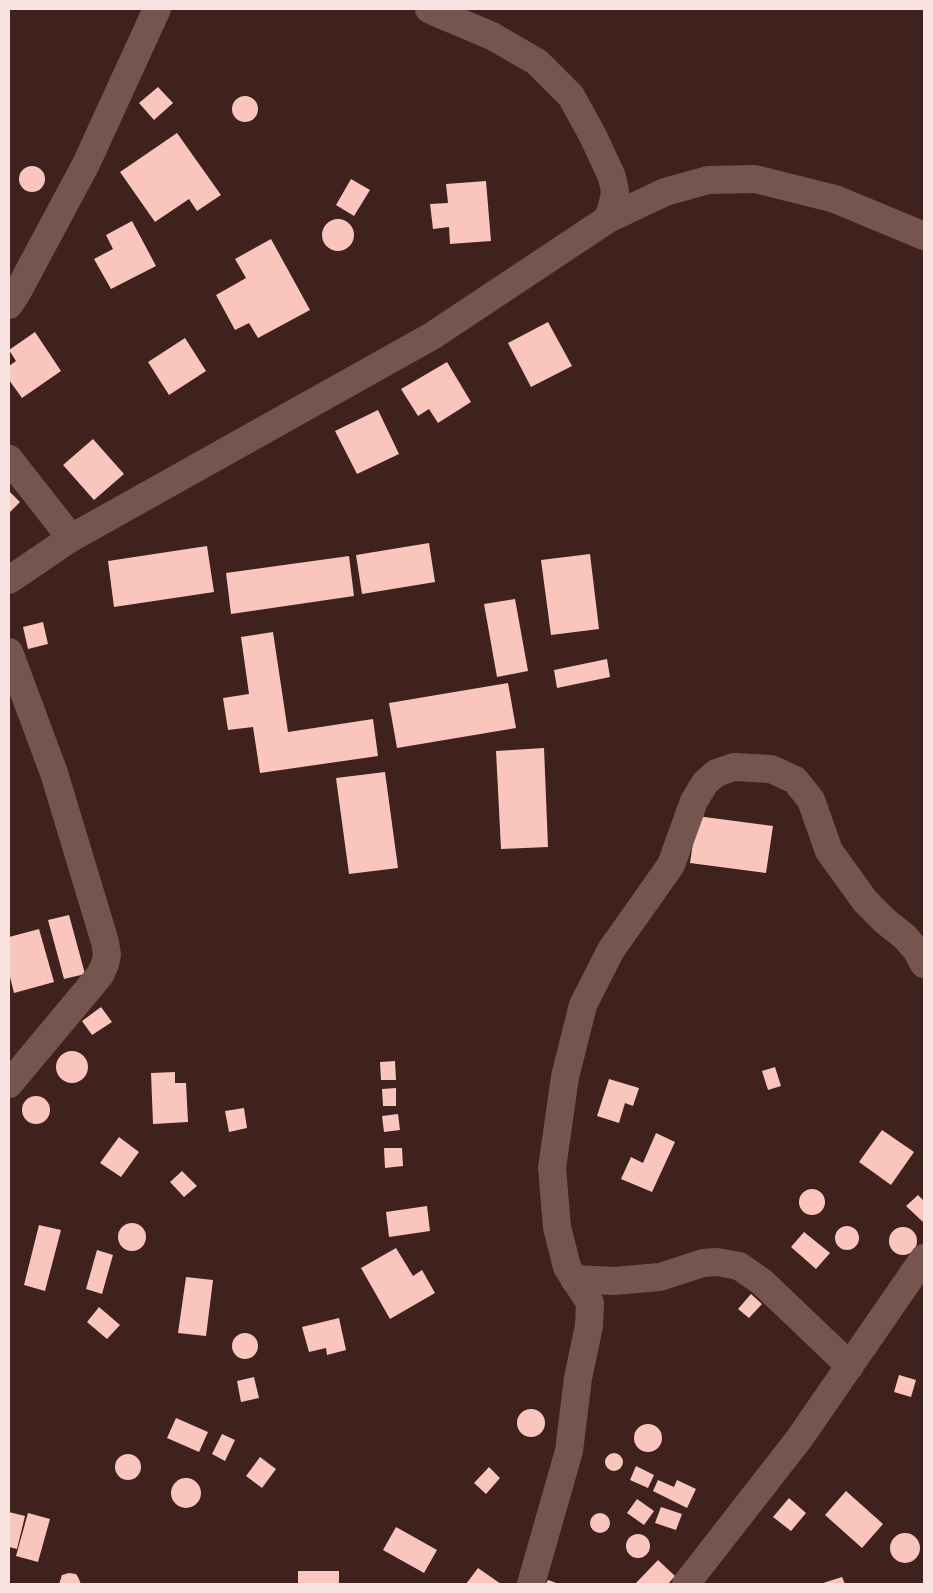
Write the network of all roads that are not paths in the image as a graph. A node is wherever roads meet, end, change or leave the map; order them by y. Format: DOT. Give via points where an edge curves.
graph roads {
  1 [pos="157,9"];
  2 [pos="429,9"];
  3 [pos="608,219"];
  4 [pos="924,236"];
  5 [pos="9,305"];
  6 [pos="9,459"];
  7 [pos="71,538"];
  8 [pos="9,580"];
  9 [pos="9,652"];
  10 [pos="924,964"];
  11 [pos="9,1084"];
  12 [pos="924,1258"];
  13 [pos="574,1279"];
  14 [pos="850,1366"];
  15 [pos="531,1584"];
  16 [pos="686,1584"];
  1 -- 5 [label="street" via="86,164"];
  2 -- 3 [label="street" via="492,36 537,62 570,96 612,177 614,203"];
  3 -- 4 [label="street" via="682,187 708,180 755,179 835,199"];
  3 -- 7 [label="street" via="432,336"];
  6 -- 7 [label="street"];
  7 -- 8 [label="street"];
  9 -- 11 [label="street" via="54,773 107,955 100,975"];
  10 -- 13 [label="street" via="917,950 865,900 829,851 811,800 795,780 771,769 734,767 716,773 694,801 671,865 611,950 583,1005 566,1077 552,1168 557,1227 567,1266"];
  12 -- 14 [label="street"];
  13 -- 14 [label="street" via="614,1281 660,1277 717,1262 739,1266 762,1282"];
  13 -- 15 [label="street" via="590,1303 589,1326 578,1378 569,1451"];
  14 -- 16 [label="street" via="799,1439"];
}
